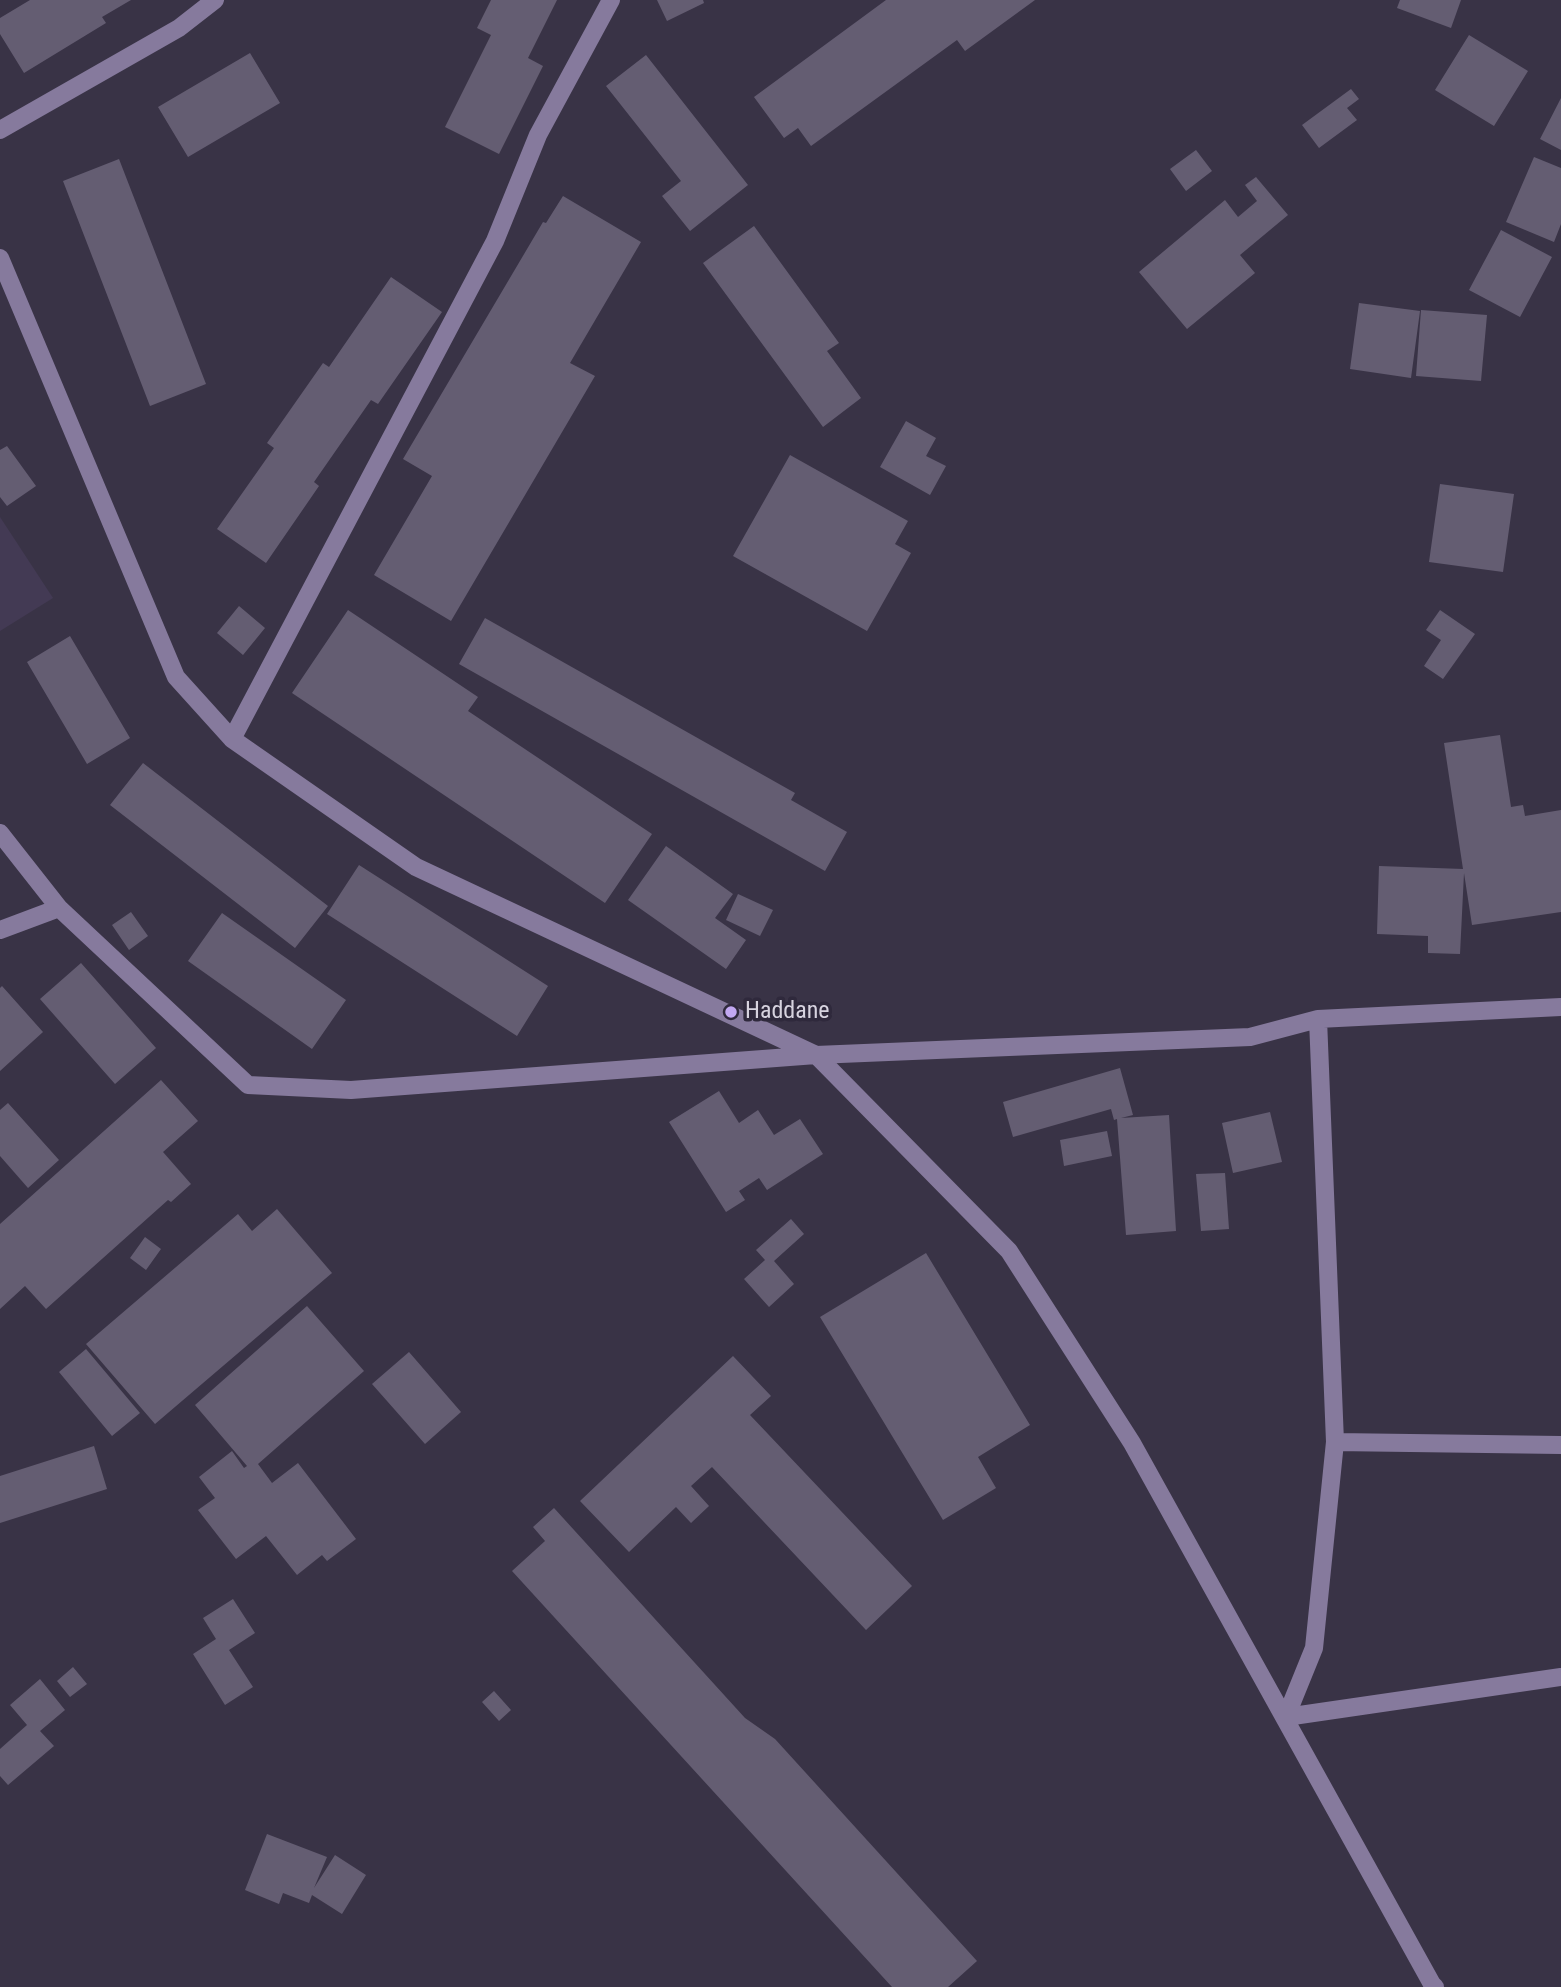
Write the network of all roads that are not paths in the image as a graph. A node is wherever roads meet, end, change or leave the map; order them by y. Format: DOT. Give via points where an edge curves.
graph roads {
  1 [pos="215,0"];
  2 [pos="611,0"];
  3 [pos="0,130"];
  4 [pos="0,258"];
  5 [pos="232,739"];
  6 [pos="0,833"];
  7 [pos="59,908"];
  8 [pos="0,930"];
  9 [pos="1561,1007"];
  10 [pos="1318,1019"];
  11 [pos="816,1055"];
  12 [pos="1335,1442"];
  13 [pos="1561,1445"];
  14 [pos="1561,1677"];
  15 [pos="1286,1717"];
  16 [pos="1435,1987"];
  1 -- 3 [label="street" via="179,28"];
  2 -- 5 [label="street" via="538,135 495,241"];
  4 -- 5 [label="street" via="176,677"];
  5 -- 11 [label="street" via="416,867"];
  6 -- 7 [label="street"];
  7 -- 8 [label="street"];
  7 -- 11 [label="street" via="248,1085 351,1090"];
  9 -- 10 [label="street"];
  10 -- 11 [label="street" via="1250,1037"];
  10 -- 12 [label="street"];
  11 -- 15 [label="street" via="1009,1251 1132,1443"];
  12 -- 13 [label="street"];
  12 -- 15 [label="street" via="1314,1648"];
  14 -- 15 [label="street"];
  15 -- 16 [label="street"];
}
